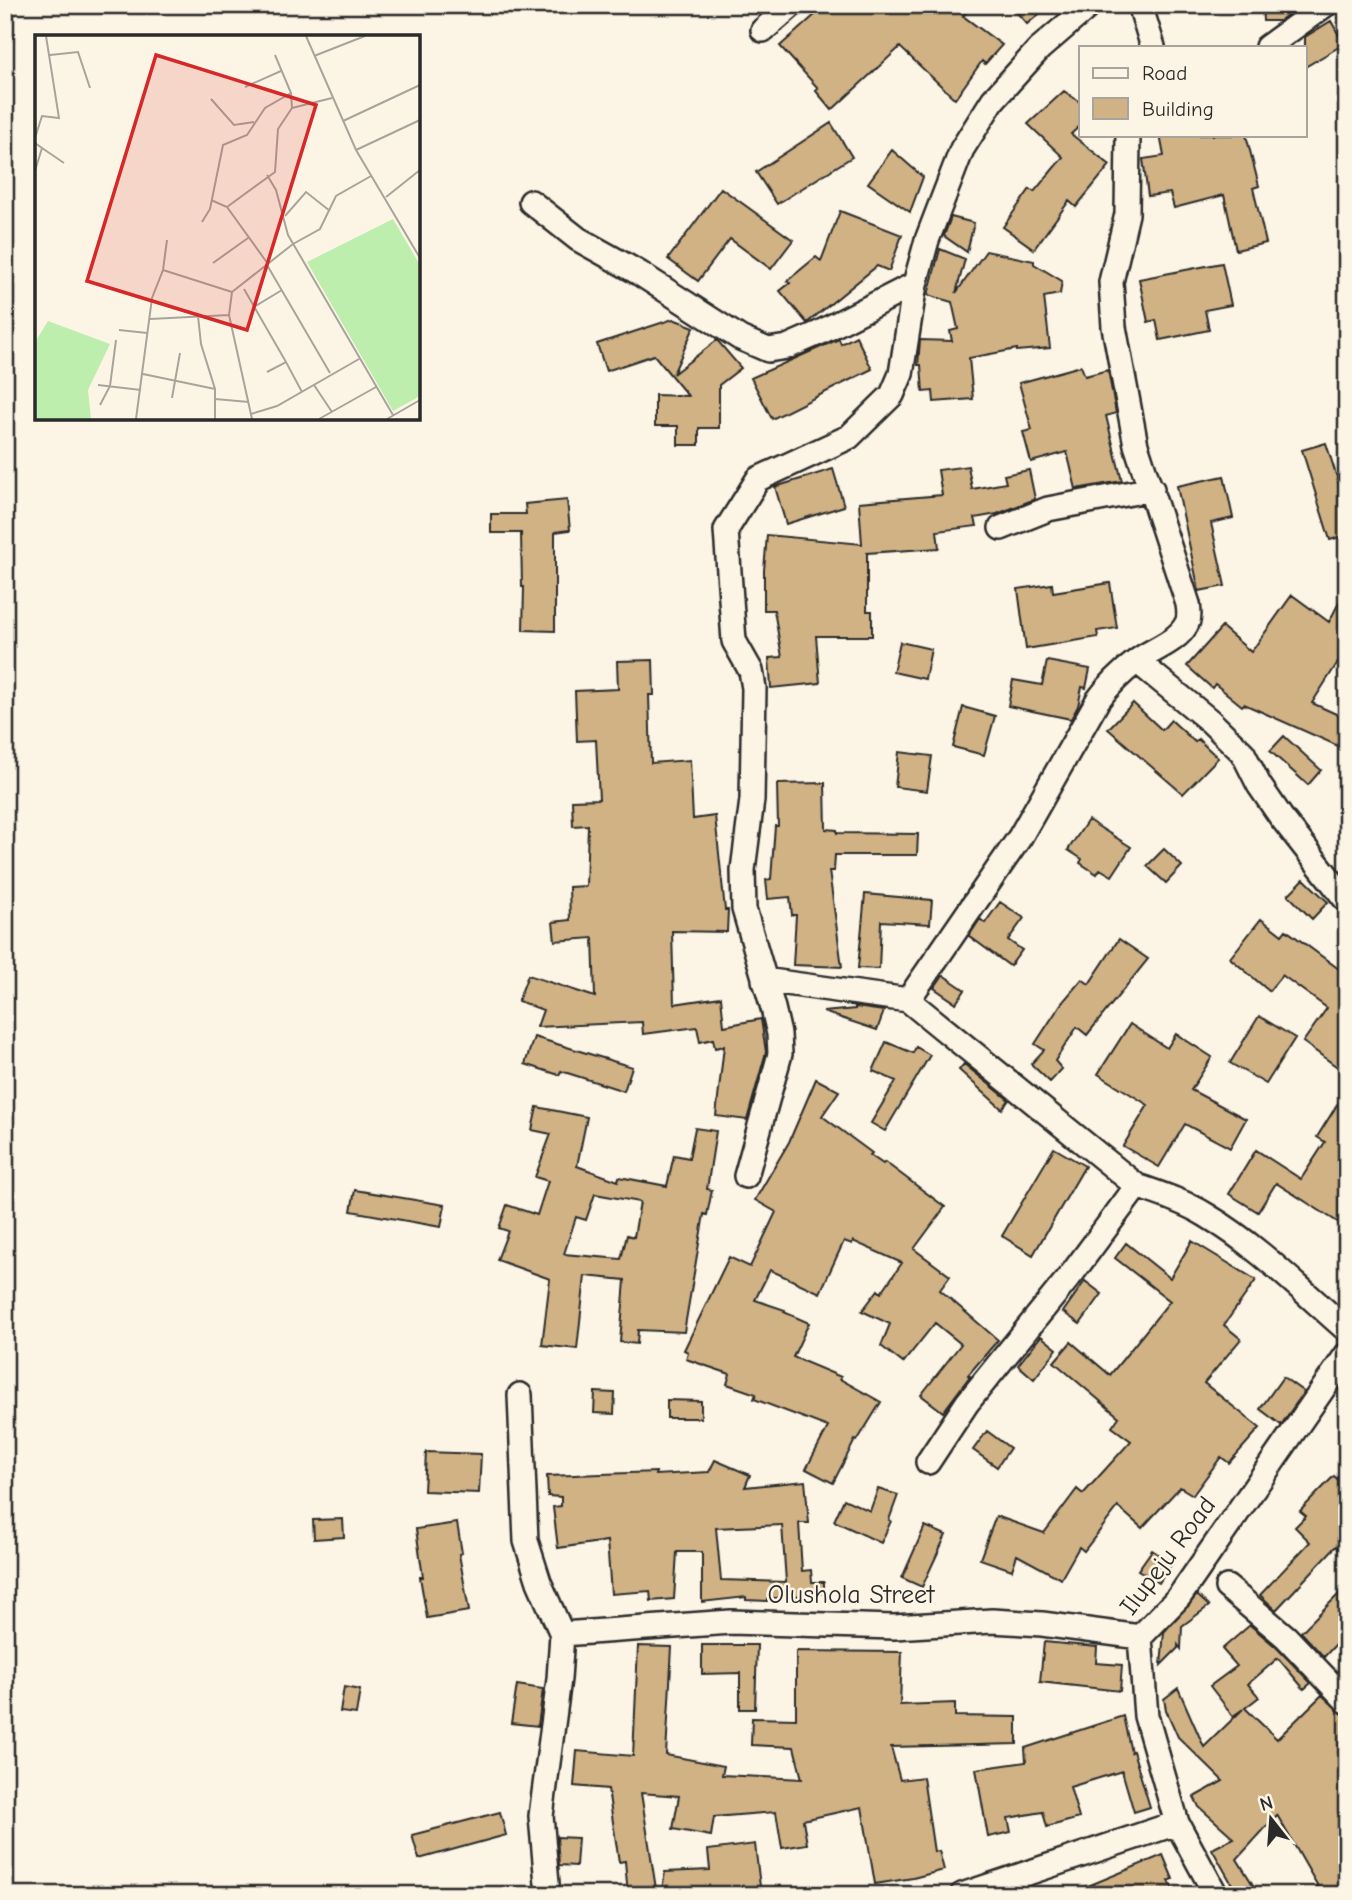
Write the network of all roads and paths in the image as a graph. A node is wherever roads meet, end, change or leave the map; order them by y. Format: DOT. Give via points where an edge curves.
graph roads {
  1 [pos="792,5"];
  2 [pos="1090,5"];
  3 [pos="1140,5"];
  4 [pos="1325,5"];
  5 [pos="763,30"];
  6 [pos="1153,46"];
  7 [pos="1268,46"];
  8 [pos="1128,136"];
  9 [pos="531,202"];
  10 [pos="915,284"];
  11 [pos="1152,489"];
  12 [pos="1001,527"];
  13 [pos="1137,661"];
  14 [pos="1347,901"];
  15 [pos="764,980"];
  16 [pos="908,1000"];
  17 [pos="746,1176"];
  18 [pos="1137,1186"];
  19 [pos="1347,1330"];
  20 [pos="1347,1354"];
  21 [pos="520,1395"];
  22 [pos="928,1462"];
  23 [pos="1227,1587"];
  24 [pos="562,1634"];
  25 [pos="1140,1637"];
  26 [pos="1347,1701"];
  27 [pos="1177,1823"];
  28 [pos="548,1895"];
  29 [pos="962,1895"];
  30 [pos="1216,1895"];
  1 -- 5 [label="street"];
  2 -- 10 [label="street" via="1039,49 993,100 961,149"];
  3 -- 6 [label="street"];
  4 -- 7 [label="street"];
  8 -- 11 [label="street" via="1127,214 1111,282 1114,327 1136,445"];
  9 -- 10 [label="street" via="578,239 740,338 768,349 819,333"];
  10 -- 15 [label="street" via="901,374 892,395 849,437 758,479 726,530 734,641 751,671 754,688 744,909"];
  11 -- 12 [label="street" via="1048,509"];
  11 -- 13 [label="street" via="1189,615 1177,635"];
  13 -- 14 [label="street" via="1243,753 1281,817"];
  13 -- 16 [label="street" via="1113,680 1098,700 1020,837"];
  15 -- 16 [label="street"];
  15 -- 17 [label="street" via="780,1054"];
  16 -- 18 [label="street"];
  18 -- 19 [label="street" via="1204,1213 1240,1236"];
  18 -- 22 [label="street" via="967,1403"];
  20 -- 25 [label="street, Ilupeju Road" via="1179,1597"];
  21 -- 24 [label="street" via="526,1541"];
  23 -- 26 [label="street" via="1286,1637"];
  24 -- 25 [label="street, Olushola Street" via="732,1622 894,1627 992,1621"];
  24 -- 28 [label="street" via="541,1816"];
  25 -- 27 [label="street, Ilupeju Road" via="1146,1716"];
  27 -- 29 [label="street"];
  27 -- 30 [label="street, Ilupeju Road"];
}
